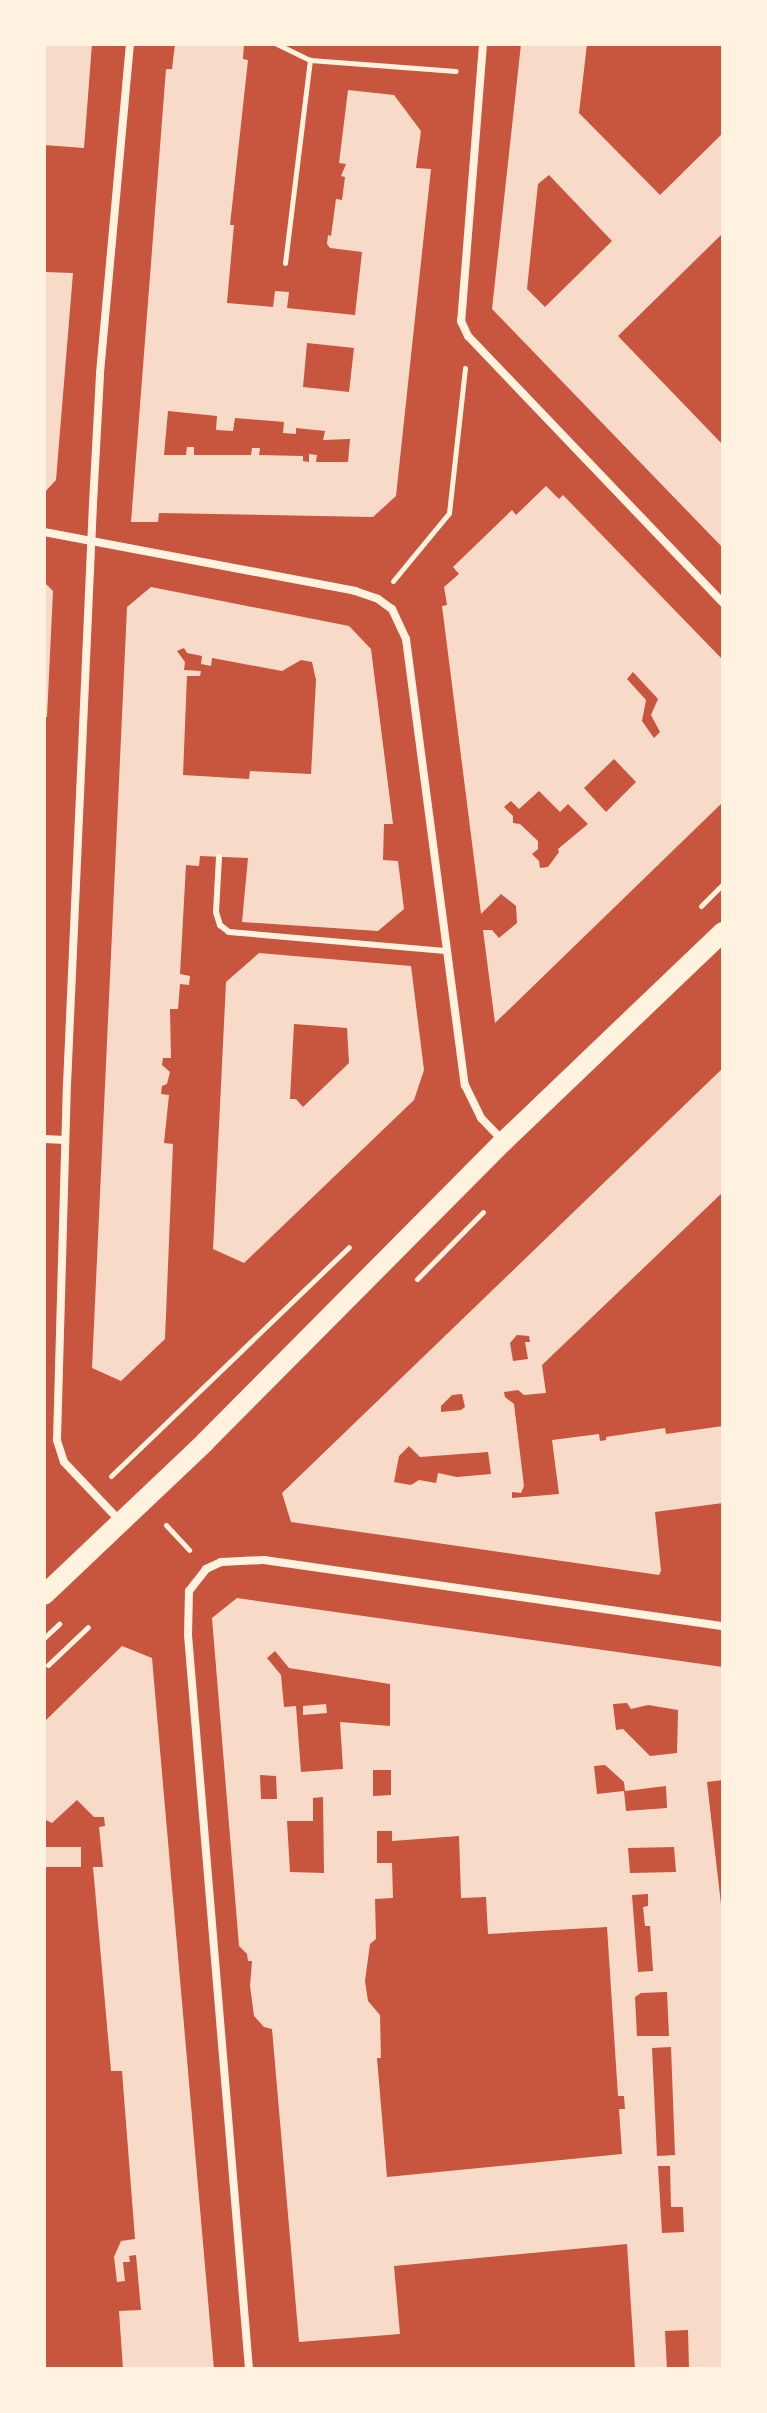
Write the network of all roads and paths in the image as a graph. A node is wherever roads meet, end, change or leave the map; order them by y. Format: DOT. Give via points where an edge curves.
graph roads {
  1 [pos="130,44"];
  2 [pos="277,44"];
  3 [pos="483,44"];
  4 [pos="310,60"];
  5 [pos="480,74"];
  6 [pos="285,263"];
  7 [pos="468,336"];
  8 [pos="44,532"];
  9 [pos="93,540"];
  10 [pos="378,599"];
  11 [pos="723,603"];
  12 [pos="219,857"];
  13 [pos="723,932"];
  14 [pos="445,951"];
  15 [pos="44,1139"];
  16 [pos="65,1140"];
  17 [pos="503,1142"];
  18 [pos="359,1237"];
  19 [pos="104,1482"];
  20 [pos="121,1521"];
  21 [pos="166,1525"];
  22 [pos="206,1569"];
  23 [pos="44,1595"];
  24 [pos="723,1626"];
  25 [pos="88,1627"];
  26 [pos="48,1665"];
  27 [pos="249,2369"];
  1 -- 9 [label="street" via="100,373"];
  2 -- 4 [label="path"];
  3 -- 5 [label="street"];
  4 -- 5 [label="path"];
  4 -- 6 [label="path"];
  5 -- 7 [label="street" via="461,293 461,321"];
  7 -- 10 [label="path" via="449,513"];
  7 -- 11 [label="street"];
  8 -- 9 [label="street"];
  9 -- 10 [label="street"];
  9 -- 16 [label="street"];
  10 -- 14 [label="street" via="392,609 406,639"];
  12 -- 14 [label="lane" via="216,912 229,932"];
  13 -- 17 [label="main road"];
  14 -- 17 [label="street" via="465,1085 481,1118"];
  15 -- 16 [label="street"];
  16 -- 20 [label="street" via="57,1440 64,1462"];
  17 -- 20 [label="main road"];
  18 -- 19 [label="path"];
  20 -- 23 [label="main road"];
  21 -- 22 [label="path"];
  22 -- 24 [label="street" via="221,1562 264,1560"];
  22 -- 27 [label="street" via="189,1591 188,1635"];
  25 -- 26 [label="path"];
}
